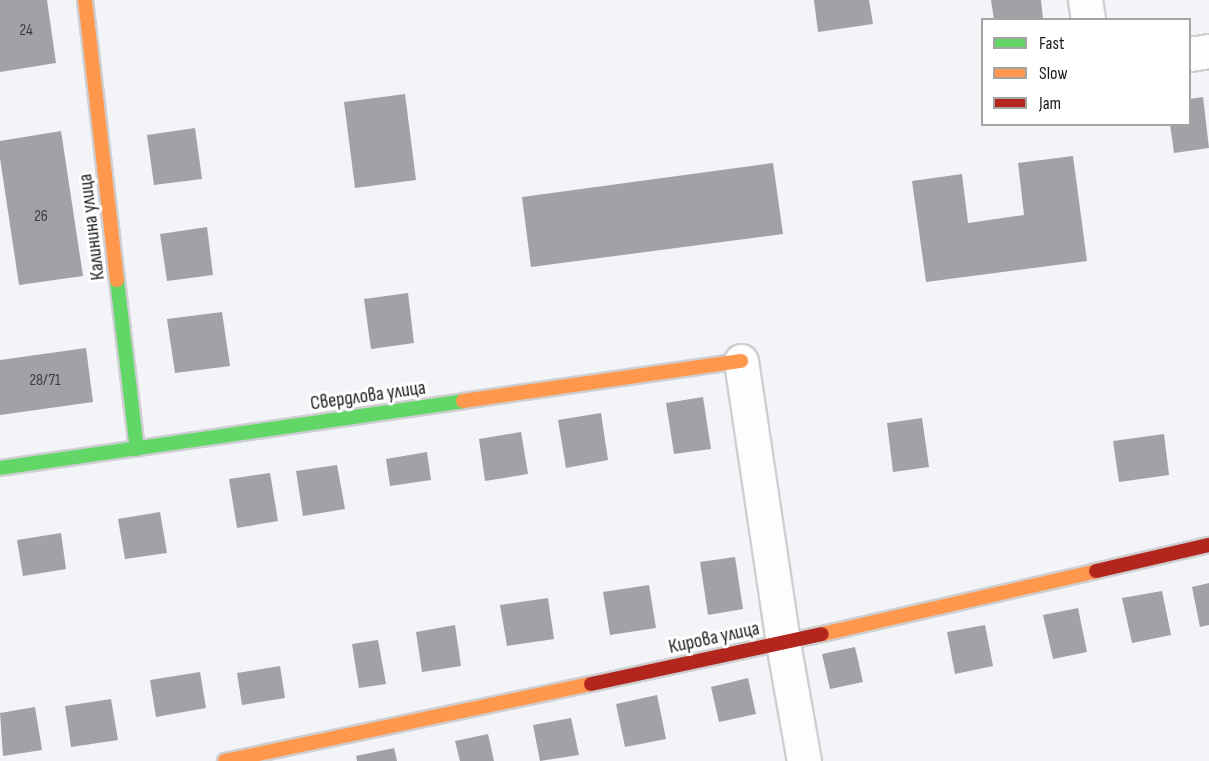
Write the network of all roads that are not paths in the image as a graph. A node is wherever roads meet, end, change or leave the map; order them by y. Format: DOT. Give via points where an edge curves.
graph roads {
  1 [pos="84,0"];
  2 [pos="1085,0"];
  3 [pos="1088,18"];
  4 [pos="1209,51"];
  5 [pos="1191,54"];
  6 [pos="741,361"];
  7 [pos="137,449"];
  8 [pos="0,468"];
  9 [pos="1209,544"];
  10 [pos="783,643"];
  11 [pos="225,761"];
  12 [pos="804,761"];
  1 -- 7 [label="street, Калинина улица"];
  2 -- 3 [label="street"];
  4 -- 5 [label="street"];
  6 -- 7 [label="street, Свердлова улица"];
  6 -- 10 [label="street"];
  7 -- 8 [label="street, Свердлова улица"];
  9 -- 10 [label="street, Кирова улица"];
  10 -- 11 [label="street, Кирова улица"];
  10 -- 12 [label="street"];
}
